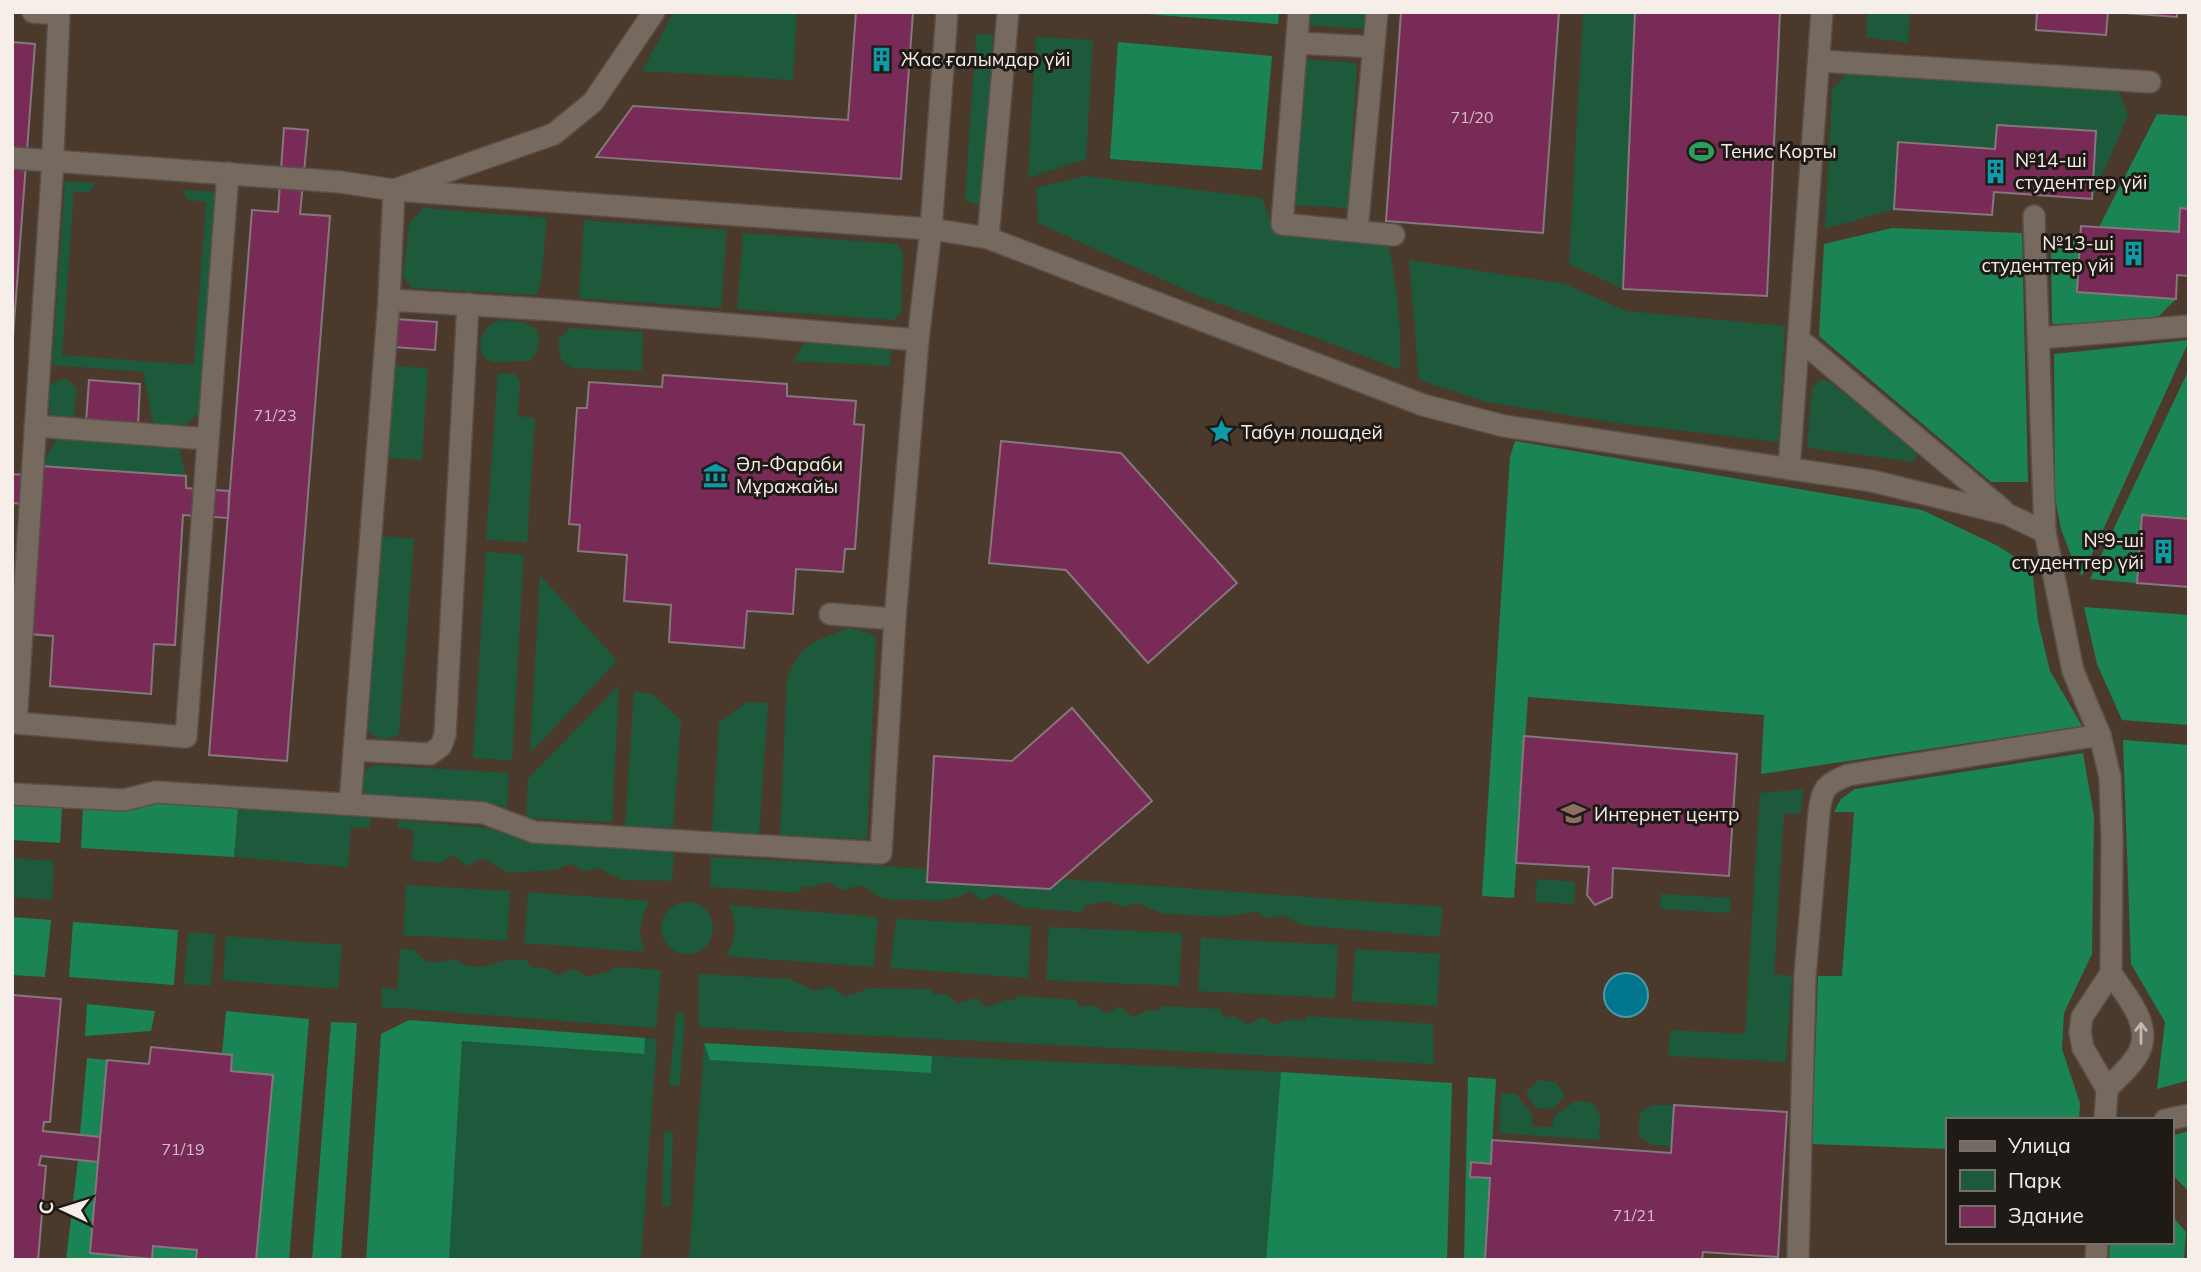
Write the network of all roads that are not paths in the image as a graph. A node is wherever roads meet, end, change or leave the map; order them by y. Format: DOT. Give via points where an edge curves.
graph roads {
  1 [pos="33,12"];
  2 [pos="654,12"];
  3 [pos="947,12"];
  4 [pos="1008,12"];
  5 [pos="1299,12"];
  6 [pos="1377,12"];
  7 [pos="1822,12"];
  8 [pos="1297,43"];
  9 [pos="1374,47"];
  10 [pos="1819,61"];
  11 [pos="2150,82"];
  12 [pos="12,158"];
  13 [pos="52,160"];
  14 [pos="228,173"];
  15 [pos="394,190"];
  16 [pos="2034,216"];
  17 [pos="931,229"];
  18 [pos="1357,231"];
  19 [pos="1394,235"];
  20 [pos="988,238"];
  21 [pos="389,300"];
  22 [pos="468,304"];
  23 [pos="2189,326"];
  24 [pos="2039,338"];
  25 [pos="918,340"];
  26 [pos="1800,340"];
  27 [pos="35,426"];
  28 [pos="208,439"];
  29 [pos="1789,468"];
  30 [pos="2007,514"];
  31 [pos="2045,532"];
  32 [pos="830,614"];
  33 [pos="895,619"];
  34 [pos="2100,735"];
  35 [pos="354,750"];
  36 [pos="12,794"];
  37 [pos="350,804"];
  38 [pos="2111,973"];
  39 [pos="2107,1089"];
  40 [pos="2105,1118"];
  41 [pos="1798,1260"];
  1 -- 13 [label="street" via="59,14"];
  2 -- 15 [label="street" via="593,102 554,134"];
  3 -- 17 [label="street"];
  4 -- 20 [label="street"];
  5 -- 8 [label="street"];
  6 -- 9 [label="street"];
  7 -- 10 [label="street"];
  8 -- 9 [label="street"];
  8 -- 18 [label="street" via="1282,224"];
  9 -- 18 [label="street"];
  10 -- 11 [label="street"];
  10 -- 26 [label="street"];
  12 -- 13 [label="street"];
  13 -- 14 [label="street"];
  13 -- 27 [label="street"];
  14 -- 15 [label="street"];
  14 -- 28 [label="street"];
  15 -- 17 [label="street"];
  15 -- 21 [label="street"];
  16 -- 24 [label="street"];
  17 -- 20 [label="street"];
  17 -- 25 [label="street"];
  18 -- 19 [label="street"];
  20 -- 29 [label="street" via="1423,405 1504,426"];
  21 -- 22 [label="street"];
  21 -- 35 [label="street"];
  22 -- 25 [label="street"];
  22 -- 35 [label="street" via="445,735 441,746 430,754"];
  23 -- 24 [label="street"];
  24 -- 31 [label="street"];
  25 -- 33 [label="street"];
  26 -- 29 [label="street"];
  26 -- 30 [label="street"];
  27 -- 28 [label="street"];
  27 -- 28 [label="street" via="16,723 186,737"];
  29 -- 30 [label="street" via="1872,481"];
  30 -- 31 [label="street"];
  31 -- 34 [label="street" via="2073,671"];
  32 -- 33 [label="street"];
  33 -- 37 [label="street" via="881,853 534,832 484,813"];
  34 -- 38 [label="street" via="2110,777"];
  34 -- 41 [label="street" via="1848,775 1828,783 1819,812 1805,976"];
  35 -- 37 [label="street"];
  36 -- 37 [label="street" via="124,800 156,792"];
  38 -- 39 [label="street" via="2082,1017 2080,1032 2082,1048"];
  39 -- 38 [label="street, one-way" via="2139,1052 2143,1035 2140,1017"];
  39 -- 40 [label="street"];
}
